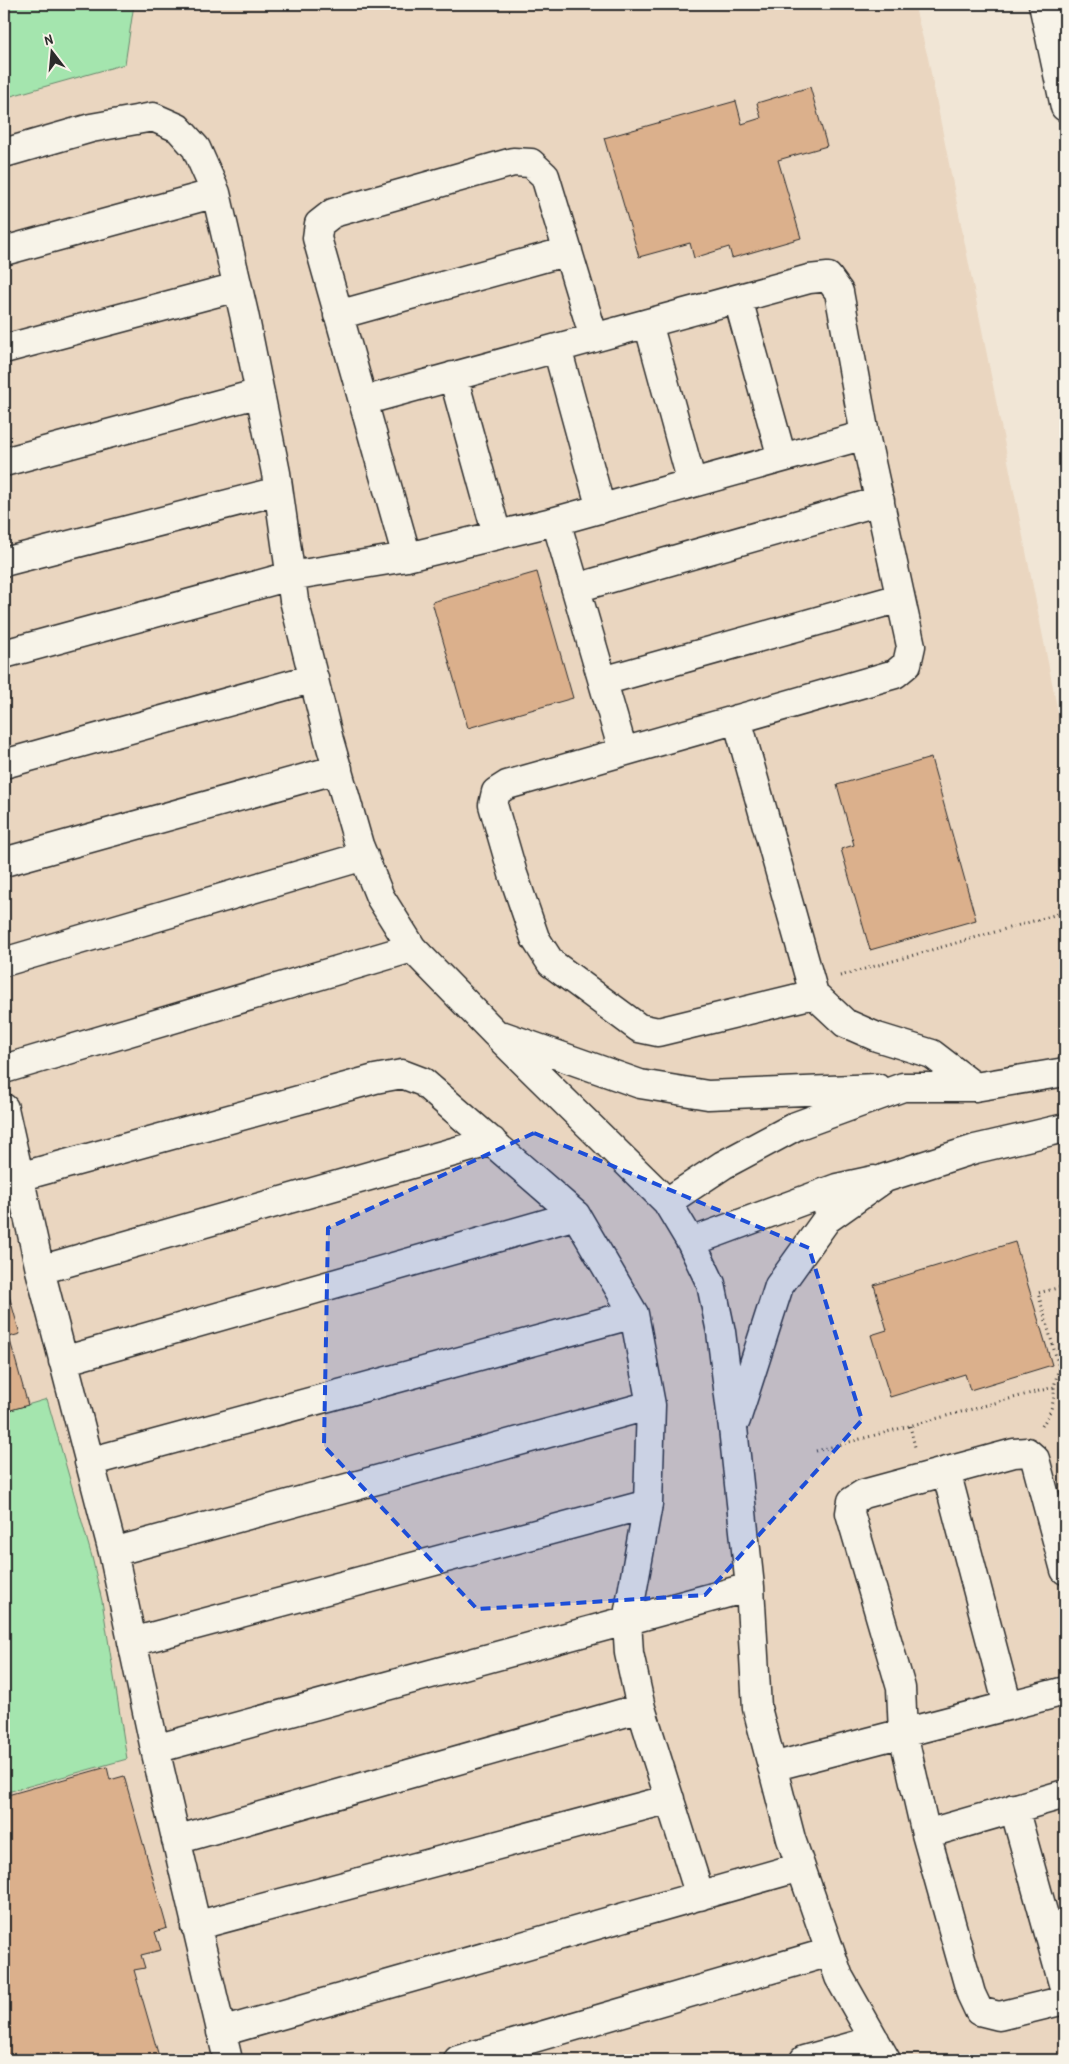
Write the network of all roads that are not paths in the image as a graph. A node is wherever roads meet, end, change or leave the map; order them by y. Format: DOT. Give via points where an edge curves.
graph roads {
  1 [pos="1043,4"];
  2 [pos="1065,107"];
  3 [pos="4,153"];
  4 [pos="216,193"];
  5 [pos="4,251"];
  6 [pos="568,251"];
  7 [pos="237,287"];
  8 [pos="738,298"];
  9 [pos="338,315"];
  10 [pos="648,323"];
  11 [pos="594,338"];
  12 [pos="557,348"];
  13 [pos="4,349"];
  14 [pos="453,376"];
  15 [pos="260,393"];
  16 [pos="362,401"];
  17 [pos="866,435"];
  18 [pos="782,458"];
  19 [pos="4,462"];
  20 [pos="692,483"];
  21 [pos="278,491"];
  22 [pos="880,502"];
  23 [pos="601,509"];
  24 [pos="556,521"];
  25 [pos="497,535"];
  26 [pos="407,557"];
  27 [pos="4,562"];
  28 [pos="290,576"];
  29 [pos="576,588"];
  30 [pos="900,598"];
  31 [pos="4,654"];
  32 [pos="314,678"];
  33 [pos="603,681"];
  34 [pos="737,719"];
  35 [pos="623,751"];
  36 [pos="4,764"];
  37 [pos="338,769"];
  38 [pos="364,856"];
  39 [pos="4,862"];
  40 [pos="412,948"];
  41 [pos="4,962"];
  42 [pos="814,994"];
  43 [pos="495,1033"];
  44 [pos="4,1070"];
  45 [pos="1065,1072"];
  46 [pos="903,1086"];
  47 [pos="975,1087"];
  48 [pos="4,1108"];
  49 [pos="1065,1128"];
  50 [pos="7,1138"];
  51 [pos="492,1140"];
  52 [pos="19,1177"];
  53 [pos="885,1178"];
  54 [pos="667,1202"];
  55 [pos="576,1215"];
  56 [pos="691,1242"];
  57 [pos="40,1270"];
  58 [pos="634,1314"];
  59 [pos="64,1361"];
  60 [pos="651,1405"];
  61 [pos="733,1428"];
  62 [pos="89,1462"];
  63 [pos="946,1471"];
  64 [pos="648,1504"];
  65 [pos="113,1552"];
  66 [pos="1065,1570"];
  67 [pos="750,1587"];
  68 [pos="627,1620"];
  69 [pos="132,1642"];
  70 [pos="1065,1691"];
  71 [pos="1008,1706"];
  72 [pos="641,1708"];
  73 [pos="903,1734"];
  74 [pos="155,1749"];
  75 [pos="772,1767"];
  76 [pos="1065,1794"];
  77 [pos="670,1799"];
  78 [pos="1014,1808"];
  79 [pos="926,1834"];
  80 [pos="176,1840"];
  81 [pos="800,1867"];
  82 [pos="700,1896"];
  83 [pos="195,1926"];
  84 [pos="830,1952"];
  85 [pos="1065,1991"];
  86 [pos="1065,2000"];
  87 [pos="221,2032"];
  88 [pos="880,2050"];
  89 [pos="228,2060"];
  90 [pos="458,2060"];
  91 [pos="804,2060"];
  1 -- 2 [label="main road"];
  3 -- 4 [label="main road" via="91,128 153,117 178,128 196,148"];
  4 -- 5 [label="main road"];
  4 -- 7 [label="main road"];
  6 -- 9 [label="main road"];
  6 -- 9 [label="main road" via="545,176 531,163 513,162 333,213 319,224 317,238"];
  6 -- 11 [label="main road"];
  7 -- 13 [label="main road"];
  7 -- 15 [label="main road"];
  8 -- 10 [label="main road"];
  8 -- 17 [label="main road" via="828,277 838,292"];
  8 -- 18 [label="main road"];
  9 -- 16 [label="main road"];
  10 -- 11 [label="main road"];
  10 -- 20 [label="main road"];
  11 -- 12 [label="main road"];
  12 -- 14 [label="main road"];
  12 -- 23 [label="main road"];
  14 -- 16 [label="main road"];
  14 -- 25 [label="main road"];
  15 -- 19 [label="main road"];
  15 -- 21 [label="main road"];
  16 -- 26 [label="main road"];
  17 -- 18 [label="main road"];
  17 -- 22 [label="main road"];
  18 -- 20 [label="main road"];
  20 -- 23 [label="main road"];
  21 -- 27 [label="main road"];
  21 -- 28 [label="main road"];
  22 -- 29 [label="main road"];
  22 -- 30 [label="main road"];
  23 -- 24 [label="main road"];
  24 -- 25 [label="main road"];
  24 -- 29 [label="main road"];
  25 -- 26 [label="main road"];
  26 -- 28 [label="main road"];
  28 -- 31 [label="main road"];
  28 -- 32 [label="main road"];
  29 -- 33 [label="main road"];
  30 -- 33 [label="main road"];
  30 -- 34 [label="main road" via="911,646 906,664 895,674"];
  32 -- 36 [label="main road"];
  32 -- 37 [label="main road"];
  33 -- 35 [label="main road"];
  34 -- 35 [label="main road"];
  34 -- 42 [label="main road"];
  35 -- 42 [label="main road" via="506,784 496,792 493,805 513,874 535,938 551,963 638,1028 658,1032"];
  37 -- 38 [label="main road"];
  37 -- 39 [label="main road"];
  38 -- 40 [label="main road" via="380,897"];
  38 -- 41 [label="main road"];
  40 -- 43 [label="main road"];
  40 -- 44 [label="main road"];
  42 -- 47 [label="main road" via="845,1023 932,1054"];
  43 -- 46 [label="main road" via="640,1084 708,1095"];
  43 -- 54 [label="main road"];
  45 -- 47 [label="main road"];
  46 -- 47 [label="main road"];
  46 -- 54 [label="main road" via="796,1126 723,1165"];
  48 -- 50 [label="main road"];
  49 -- 53 [label="main road" via="974,1149"];
  50 -- 52 [label="main road"];
  51 -- 52 [label="main road" via="423,1082 402,1074"];
  51 -- 55 [label="main road"];
  51 -- 57 [label="main road"];
  52 -- 57 [label="main road"];
  53 -- 56 [label="main road" via="837,1188"];
  53 -- 61 [label="main road" via="827,1219 779,1286"];
  54 -- 56 [label="main road"];
  55 -- 58 [label="main road"];
  55 -- 59 [label="main road"];
  56 -- 61 [label="main road" via="711,1284 721,1332"];
  57 -- 59 [label="main road"];
  58 -- 60 [label="main road"];
  58 -- 62 [label="main road"];
  59 -- 62 [label="main road"];
  60 -- 64 [label="main road"];
  60 -- 65 [label="main road"];
  61 -- 67 [label="main road"];
  62 -- 65 [label="main road"];
  63 -- 66 [label="main road" via="1027,1452 1035,1459"];
  63 -- 71 [label="main road"];
  63 -- 73 [label="main road" via="863,1494 852,1501 850,1514 901,1688"];
  64 -- 68 [label="main road"];
  64 -- 69 [label="main road"];
  65 -- 69 [label="main road"];
  67 -- 68 [label="main road"];
  67 -- 75 [label="main road" via="757,1708"];
  68 -- 72 [label="main road" via="629,1653"];
  68 -- 74 [label="main road"];
  69 -- 74 [label="main road"];
  70 -- 71 [label="main road"];
  71 -- 73 [label="main road"];
  72 -- 77 [label="main road"];
  72 -- 80 [label="main road"];
  73 -- 75 [label="main road"];
  73 -- 79 [label="main road"];
  74 -- 80 [label="main road"];
  75 -- 81 [label="main road"];
  76 -- 78 [label="main road"];
  77 -- 82 [label="main road"];
  77 -- 83 [label="main road"];
  78 -- 79 [label="main road"];
  78 -- 85 [label="main road"];
  79 -- 86 [label="main road" via="971,1994 979,2011 999,2016"];
  80 -- 83 [label="main road"];
  81 -- 82 [label="main road"];
  81 -- 84 [label="main road"];
  82 -- 87 [label="main road"];
  83 -- 87 [label="main road"];
  84 -- 88 [label="main road" via="839,1976"];
  84 -- 90 [label="main road"];
  87 -- 89 [label="main road"];
  88 -- 91 [label="main road"];
}
